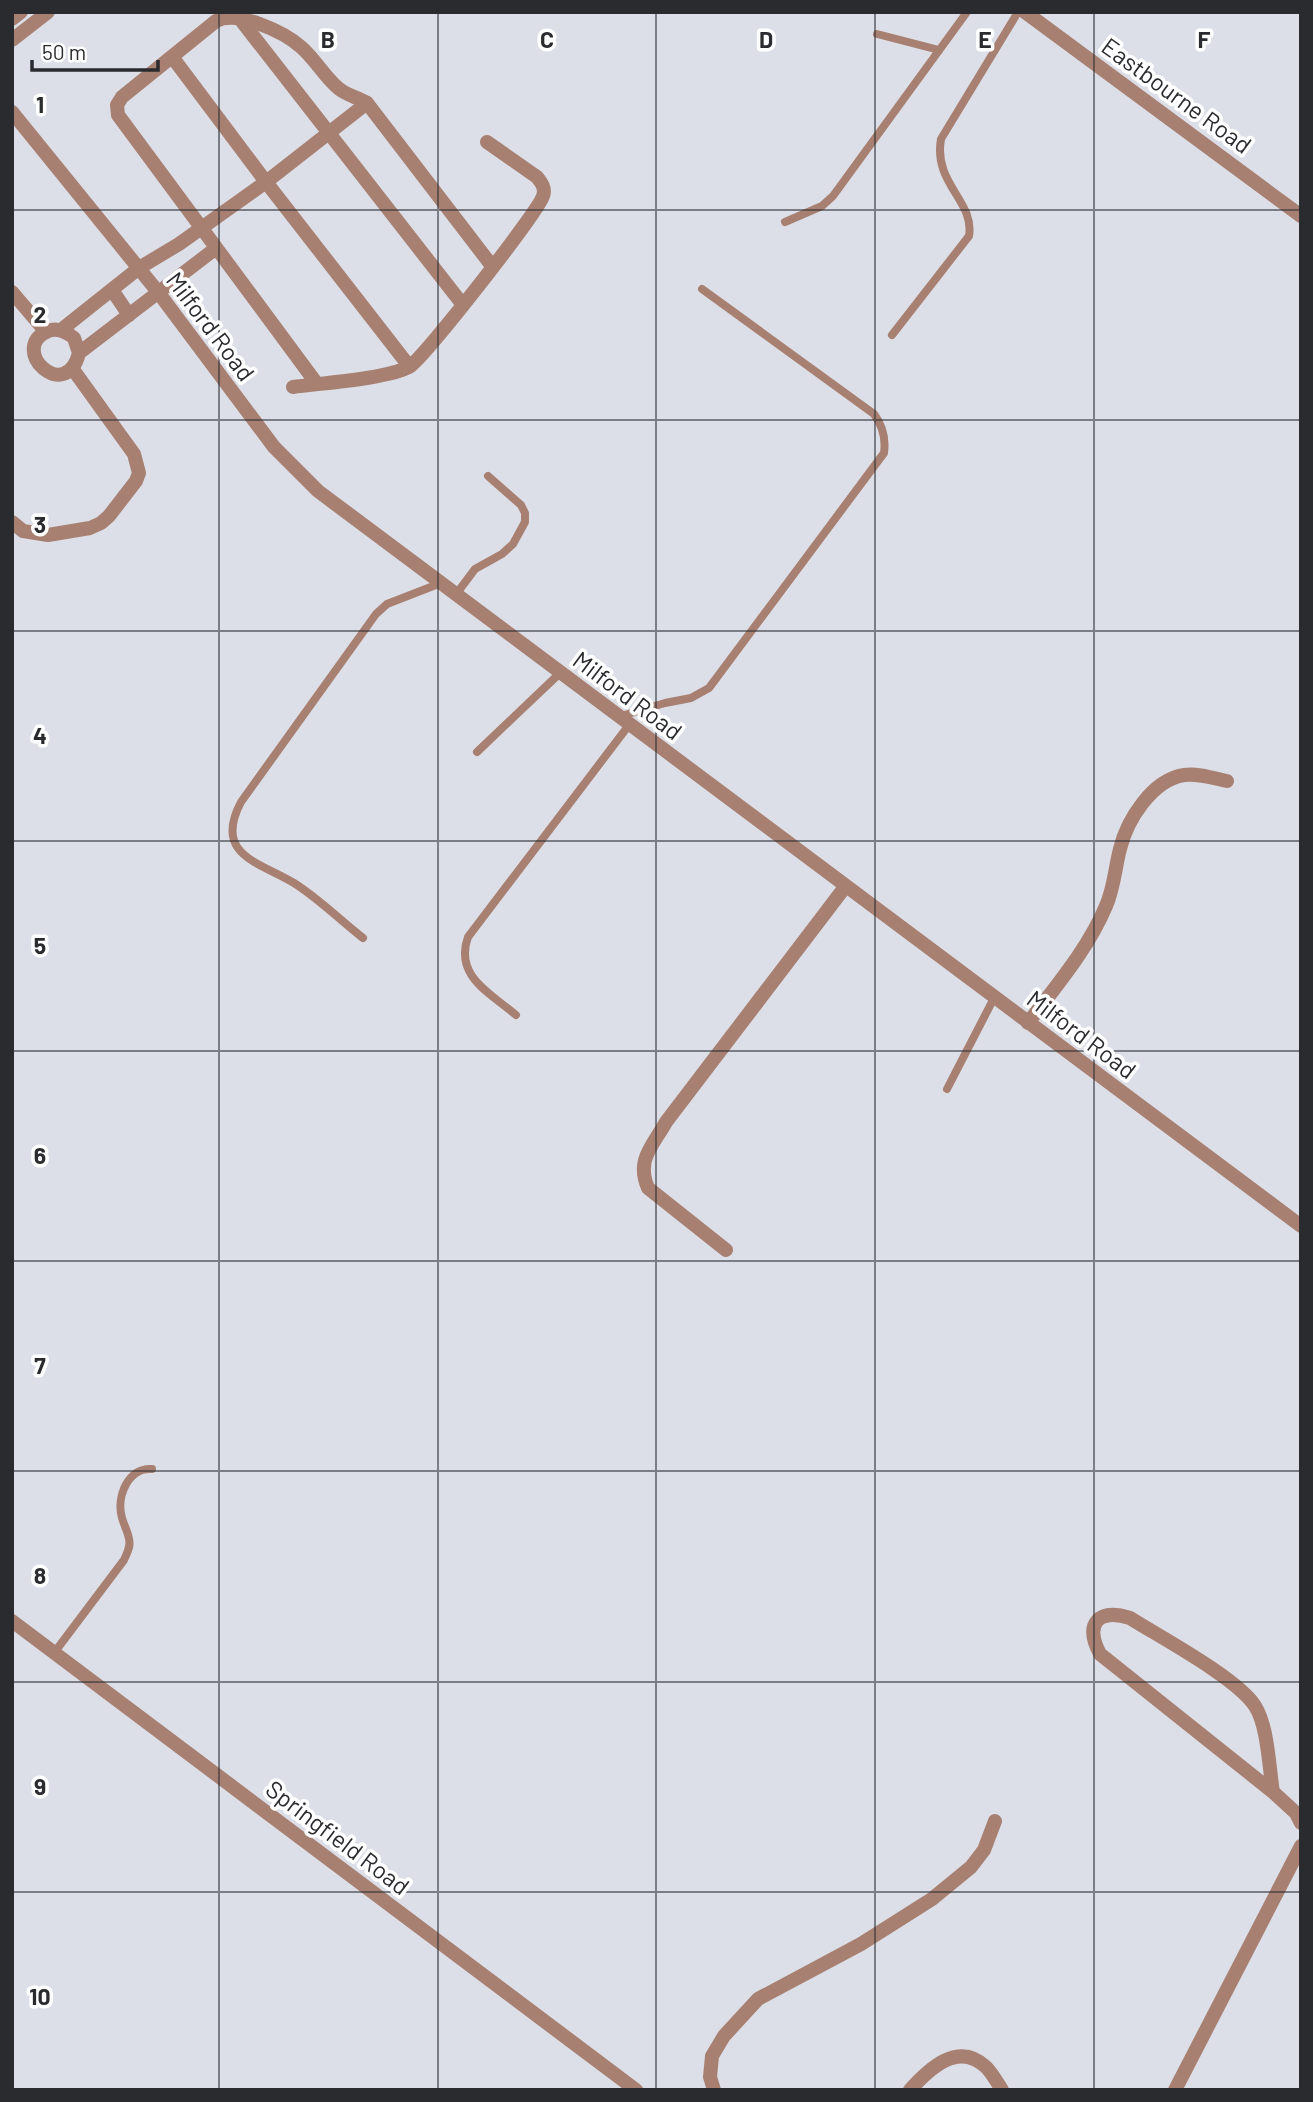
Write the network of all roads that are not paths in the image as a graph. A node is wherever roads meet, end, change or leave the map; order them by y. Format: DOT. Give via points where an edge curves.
graph roads {
  1 [pos="21,12"];
  2 [pos="48,12"];
  3 [pos="967,12"];
  4 [pos="1018,12"];
  5 [pos="1025,12"];
  6 [pos="239,18"];
  7 [pos="12,19"];
  8 [pos="877,34"];
  9 [pos="12,40"];
  10 [pos="939,50"];
  11 [pos="173,58"];
  12 [pos="367,103"];
  13 [pos="12,112"];
  14 [pos="329,133"];
  15 [pos="487,142"];
  16 [pos="266,182"];
  17 [pos="1301,216"];
  18 [pos="785,222"];
  19 [pos="201,229"];
  20 [pos="215,249"];
  21 [pos="165,253"];
  22 [pos="492,266"];
  23 [pos="139,268"];
  24 [pos="181,274"];
  25 [pos="702,289"];
  26 [pos="112,290"];
  27 [pos="12,292"];
  28 [pos="158,292"];
  29 [pos="463,305"];
  30 [pos="129,315"];
  31 [pos="53,331"];
  32 [pos="892,335"];
  33 [pos="79,353"];
  34 [pos="409,366"];
  35 [pos="72,368"];
  36 [pos="317,384"];
  37 [pos="293,387"];
  38 [pos="488,476"];
  39 [pos="12,522"];
  40 [pos="443,582"];
  41 [pos="457,593"];
  42 [pos="560,673"];
  43 [pos="623,721"];
  44 [pos="477,752"];
  45 [pos="1227,781"];
  46 [pos="845,887"];
  47 [pos="363,938"];
  48 [pos="994,998"];
  49 [pos="516,1015"];
  50 [pos="1028,1023"];
  51 [pos="947,1089"];
  52 [pos="1301,1226"];
  53 [pos="726,1250"];
  54 [pos="152,1469"];
  55 [pos="12,1621"];
  56 [pos="54,1653"];
  57 [pos="1273,1792"];
  58 [pos="995,1821"];
  59 [pos="1301,1823"];
  60 [pos="1301,1846"];
  61 [pos="636,2090"];
  62 [pos="714,2090"];
  63 [pos="910,2090"];
  64 [pos="1002,2090"];
  65 [pos="1175,2090"];
  1 -- 7 [label="street"];
  2 -- 9 [label="street"];
  3 -- 10 [label="lane"];
  4 -- 32 [label="lane" via="940,139 944,175 972,223 970,236"];
  5 -- 17 [label="street, Eastbourne Road"];
  6 -- 11 [label="street" via="216,21"];
  6 -- 12 [label="street" via="297,43 337,87"];
  6 -- 14 [label="street"];
  8 -- 10 [label="lane"];
  10 -- 18 [label="lane" via="833,196"];
  11 -- 16 [label="street"];
  11 -- 19 [label="street" via="122,97 118,115"];
  12 -- 14 [label="street"];
  12 -- 22 [label="street"];
  13 -- 23 [label="street, Milford Road"];
  14 -- 16 [label="street"];
  14 -- 29 [label="street"];
  15 -- 22 [label="street" via="537,177 544,190 540,204"];
  16 -- 19 [label="street"];
  16 -- 34 [label="street"];
  19 -- 20 [label="street"];
  19 -- 21 [label="street"];
  20 -- 24 [label="street"];
  20 -- 36 [label="street"];
  21 -- 23 [label="street"];
  21 -- 24 [label="street"];
  22 -- 29 [label="street"];
  23 -- 26 [label="street"];
  23 -- 28 [label="street, Milford Road"];
  24 -- 28 [label="street"];
  25 -- 43 [label="lane" via="874,414 882,428 884,453 709,688"];
  26 -- 30 [label="street"];
  26 -- 31 [label="street"];
  27 -- 31 [label="street"];
  28 -- 30 [label="street"];
  28 -- 40 [label="street, Milford Road" via="289,464 362,525"];
  29 -- 34 [label="street"];
  30 -- 33 [label="street"];
  31 -- 33 [label="street" via="74,338"];
  31 -- 35 [label="street" via="38,339 36,360 52,374"];
  33 -- 35 [label="street"];
  34 -- 36 [label="street" via="387,374"];
  35 -- 39 [label="street" via="134,454 139,473 136,481 109,516 90,528 48,535 23,531"];
  36 -- 37 [label="street"];
  38 -- 41 [label="lane" via="521,505 525,522 513,544 475,569"];
  40 -- 41 [label="street, Milford Road"];
  40 -- 47 [label="lane" via="387,604 376,614 234,816 232,827 240,852 295,884"];
  41 -- 42 [label="street, Milford Road"];
  42 -- 43 [label="street, Milford Road"];
  42 -- 44 [label="lane"];
  43 -- 46 [label="street, Milford Road"];
  43 -- 49 [label="lane" via="468,937 466,969"];
  45 -- 50 [label="street" via="1184,775 1161,785 1136,811 1125,832 1105,908 1086,943"];
  46 -- 48 [label="street, Milford Road"];
  46 -- 53 [label="street" via="666,1122 643,1163 648,1188"];
  48 -- 50 [label="street, Milford Road"];
  48 -- 51 [label="lane"];
  50 -- 52 [label="street, Milford Road"];
  54 -- 56 [label="lane" via="137,1471 122,1495 121,1517 130,1541 124,1560"];
  55 -- 56 [label="street, Springfield Road"];
  56 -- 61 [label="street, Springfield Road"];
  57 -- 57 [label="street" via="1100,1654 1092,1635 1100,1617 1116,1614 1130,1618 1231,1682 1248,1698 1263,1731"];
  57 -- 59 [label="street"];
  58 -- 62 [label="street" via="984,1850 971,1867 932,1899 861,1944 758,1999 712,2056"];
  60 -- 65 [label="street"];
  63 -- 64 [label="street" via="927,2071 955,2056 985,2065"];
}
